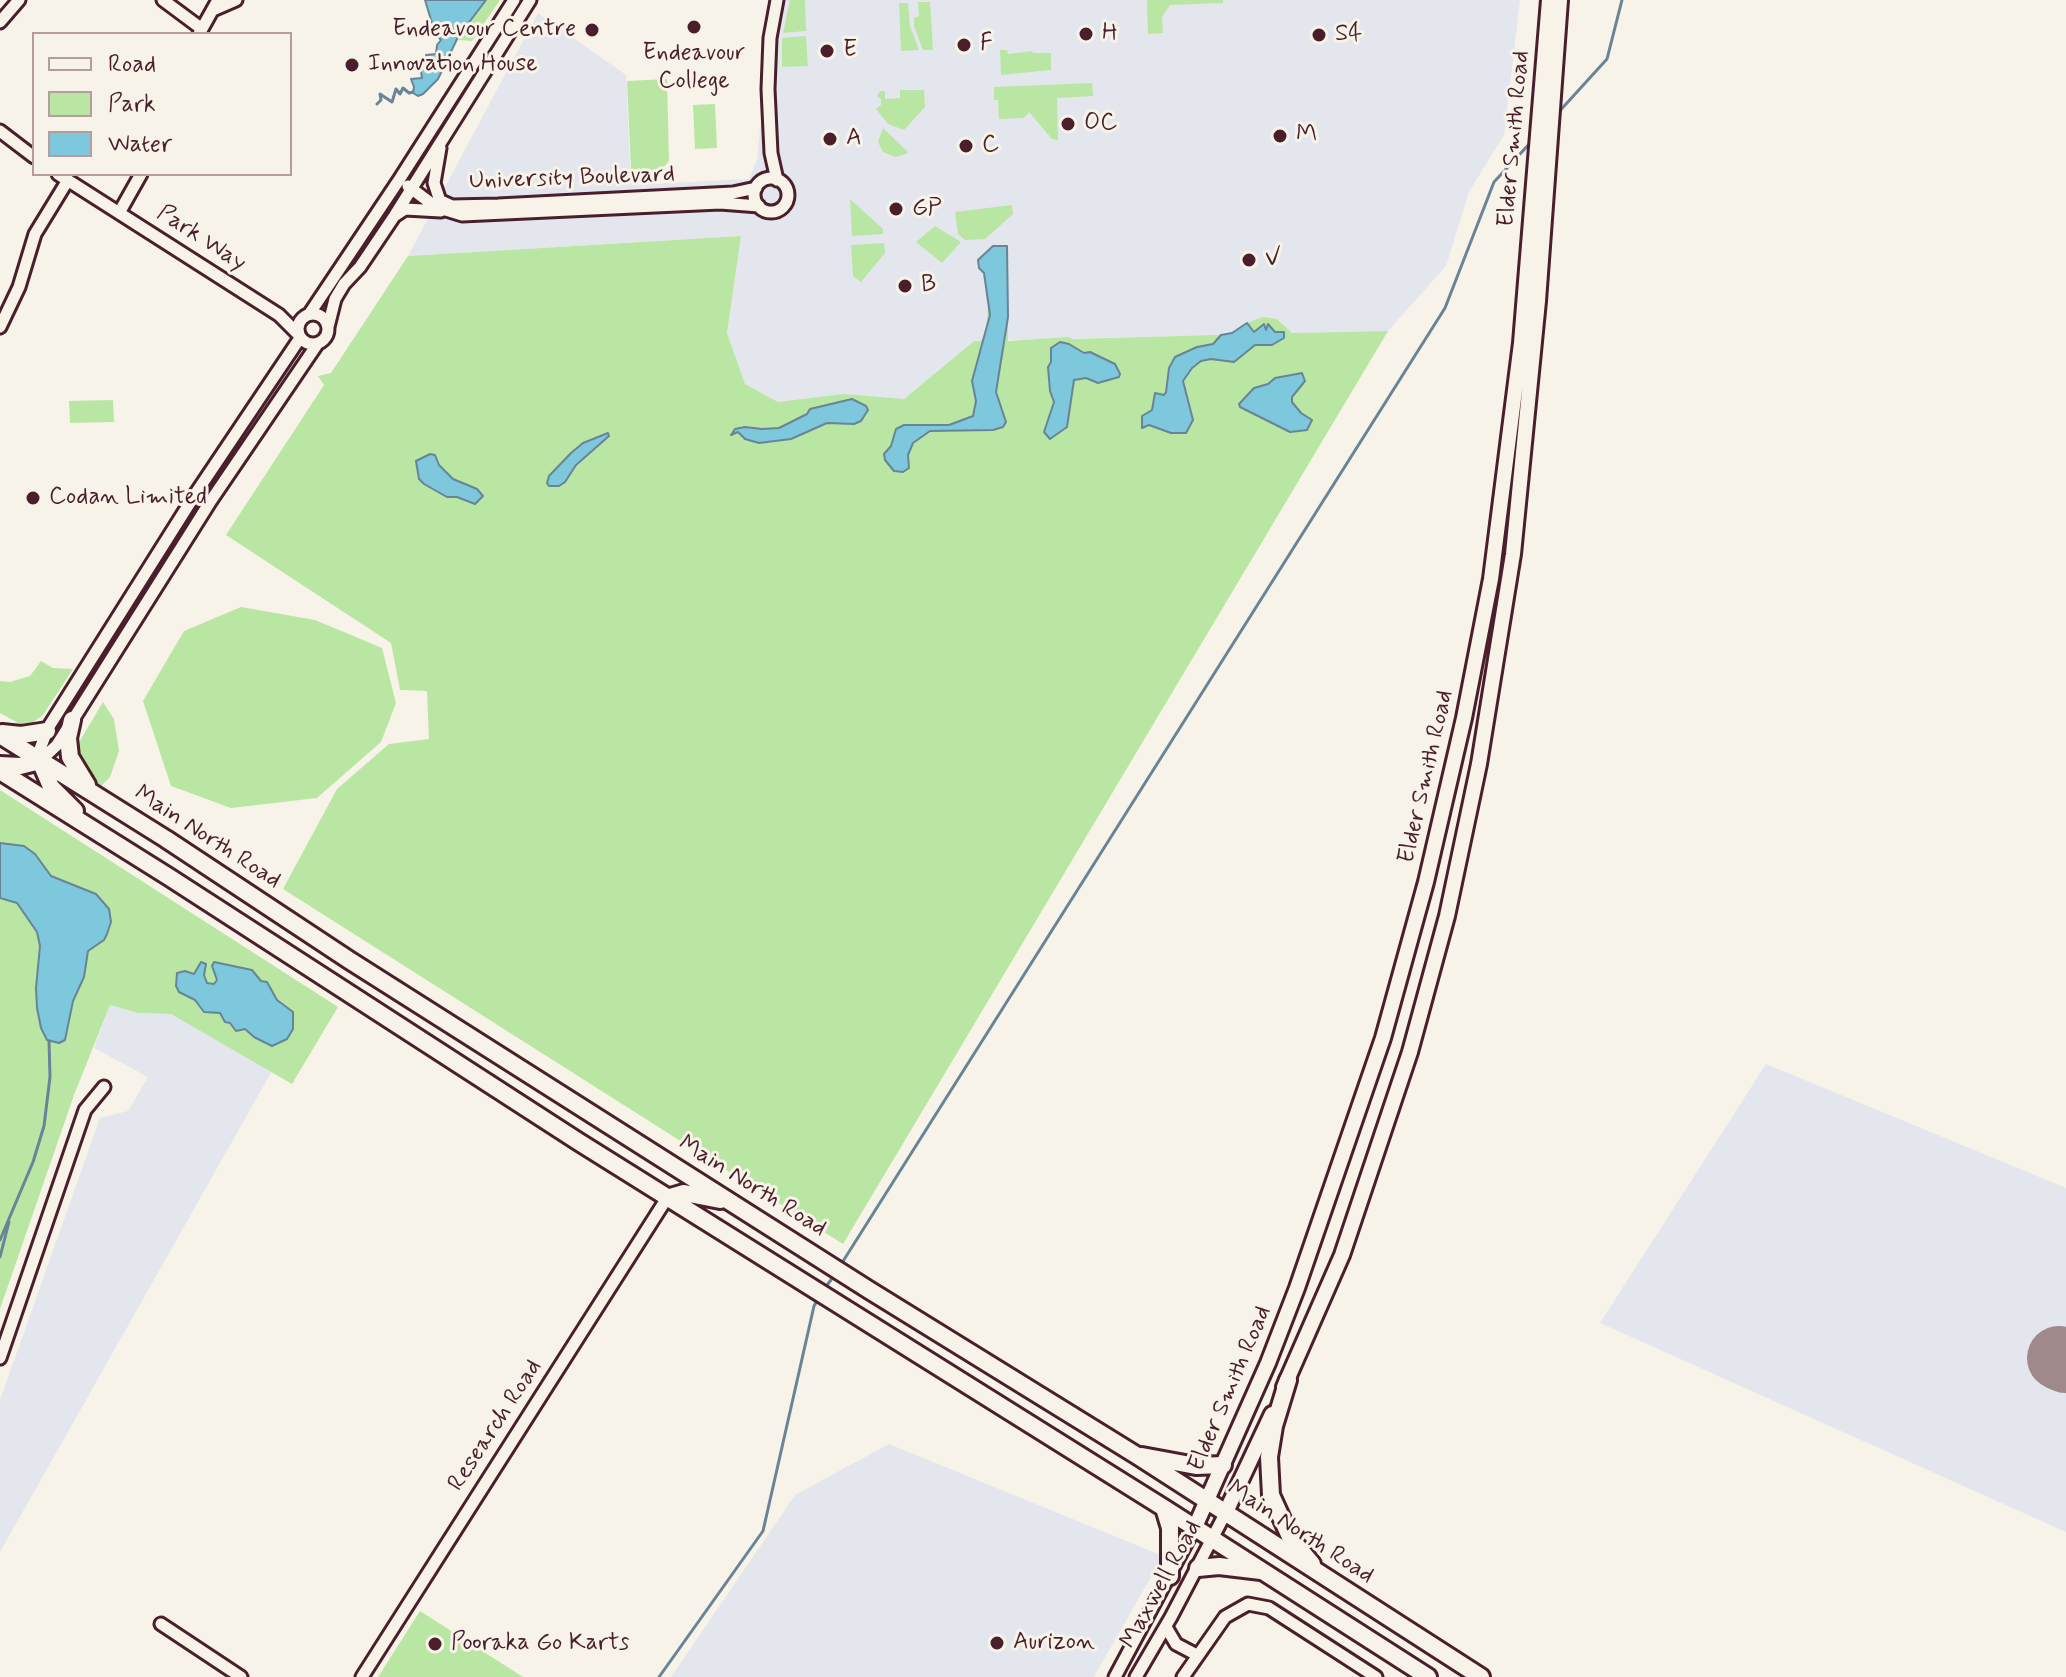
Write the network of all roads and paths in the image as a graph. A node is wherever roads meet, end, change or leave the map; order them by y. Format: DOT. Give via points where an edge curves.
graph roads {
  1 [pos="19,0"];
  2 [pos="163,0"];
  3 [pos="236,0"];
  4 [pos="514,0"];
  5 [pos="530,0"];
  6 [pos="777,0"];
  7 [pos="1549,0"];
  8 [pos="1560,0"];
  9 [pos="215,5"];
  10 [pos="0,22"];
  11 [pos="200,31"];
  12 [pos="1546,108"];
  13 [pos="0,131"];
  14 [pos="443,136"];
  15 [pos="32,155"];
  16 [pos="140,176"];
  17 [pos="63,177"];
  18 [pos="399,180"];
  19 [pos="766,183"];
  20 [pos="412,189"];
  21 [pos="443,206"];
  22 [pos="759,206"];
  23 [pos="119,213"];
  24 [pos="395,215"];
  25 [pos="307,314"];
  26 [pos="279,315"];
  27 [pos="0,327"];
  28 [pos="328,327"];
  29 [pos="299,336"];
  30 [pos="318,343"];
  31 [pos="1464,718"];
  32 [pos="72,720"];
  33 [pos="47,731"];
  34 [pos="0,734"];
  35 [pos="1481,750"];
  36 [pos="40,761"];
  37 [pos="0,765"];
  38 [pos="0,771"];
  39 [pos="1450,776"];
  40 [pos="92,793"];
  41 [pos="91,826"];
  42 [pos="104,1087"];
  43 [pos="654,1154"];
  44 [pos="667,1198"];
  45 [pos="729,1202"];
  46 [pos="0,1358"];
  47 [pos="1288,1380"];
  48 [pos="1136,1455"];
  49 [pos="1223,1465"];
  50 [pos="1207,1502"];
  51 [pos="1164,1508"];
  52 [pos="1225,1514"];
  53 [pos="1195,1527"];
  54 [pos="1213,1539"];
  55 [pos="1198,1568"];
  56 [pos="1262,1571"];
  57 [pos="1170,1576"];
  58 [pos="1323,1578"];
  59 [pos="161,1624"];
  60 [pos="1166,1627"];
  61 [pos="1197,1655"];
  62 [pos="1123,1662"];
  63 [pos="1137,1674"];
  64 [pos="241,1677"];
  65 [pos="362,1677"];
  66 [pos="1115,1677"];
  67 [pos="1183,1677"];
  68 [pos="1376,1677"];
  69 [pos="1428,1677"];
  70 [pos="1481,1677"];
  1 -- 10 [label="street"];
  2 -- 11 [label="street"];
  3 -- 9 [label="street"];
  4 -- 18 [label="street"];
  5 -- 14 [label="street"];
  6 -- 19 [label="street" via="768,67 771,153"];
  7 -- 12 [label="main road, Elder Smith Road"];
  8 -- 12 [label="main road, Elder Smith Road"];
  9 -- 11 [label="street"];
  12 -- 31 [label="main road, Elder Smith Road" via="1536,158 1521,343 1491,579"];
  12 -- 35 [label="main road, Elder Smith Road" via="1549,147 1513,554"];
  13 -- 15 [label="street"];
  14 -- 20 [label="street"];
  14 -- 21 [label="street" via="434,170"];
  16 -- 23 [label="street"];
  17 -- 23 [label="street, Park Way"];
  17 -- 27 [label="street"];
  18 -- 20 [label="street, University Boulevard"];
  18 -- 25 [label="street"];
  19 -- 21 [label="street, University Boulevard" via="733,193"];
  19 -- 22 [label="street" via="754,196"];
  19 -- 22 [label="street" via="786,188 788,194 784,206 770,212"];
  20 -- 21 [label="street, University Boulevard"];
  20 -- 24 [label="street"];
  21 -- 22 [label="street, University Boulevard" via="476,215 720,203"];
  21 -- 24 [label="street" via="405,209"];
  23 -- 26 [label="street, Park Way"];
  24 -- 28 [label="street" via="335,299"];
  25 -- 26 [label="street"];
  25 -- 28 [label="street" via="320,315"];
  25 -- 29 [label="street" via="298,323"];
  26 -- 29 [label="street, Park Way"];
  28 -- 30 [label="street"];
  29 -- 30 [label="street" via="308,344"];
  29 -- 33 [label="street"];
  30 -- 32 [label="street"];
  31 -- 35 [label="main road"];
  31 -- 39 [label="main road, Elder Smith Road"];
  32 -- 36 [label="street"];
  32 -- 40 [label="highway" via="70,757"];
  33 -- 34 [label="highway"];
  33 -- 36 [label="street"];
  34 -- 36 [label="highway, Main North Road"];
  35 -- 39 [label="main road"];
  35 -- 47 [label="main road, Elder Smith Road" via="1447,916 1410,1052 1342,1255"];
  36 -- 37 [label="highway"];
  36 -- 40 [label="highway, Main North Road"];
  36 -- 41 [label="highway" via="51,787"];
  38 -- 41 [label="highway"];
  39 -- 49 [label="main road, Elder Smith Road" via="1383,1038 1297,1288"];
  40 -- 43 [label="highway, Main North Road"];
  41 -- 44 [label="highway"];
  42 -- 46 [label="street" via="85,1110"];
  43 -- 44 [label="highway" via="669,1182"];
  43 -- 45 [label="highway, Main North Road"];
  44 -- 45 [label="highway" via="684,1193"];
  44 -- 51 [label="highway"];
  44 -- 65 [label="street, Research Road"];
  45 -- 48 [label="highway, Main North Road"];
  47 -- 52 [label="main road, Elder Smith Road"];
  47 -- 58 [label="highway" via="1269,1457 1271,1495 1291,1539"];
  48 -- 49 [label="highway" via="1196,1466"];
  48 -- 50 [label="highway, Main North Road"];
  49 -- 50 [label="main road, Elder Smith Road"];
  50 -- 52 [label="highway, Main North Road"];
  50 -- 53 [label="main road, Elder Smith Road"];
  51 -- 53 [label="highway"];
  51 -- 57 [label="highway" via="1170,1528"];
  52 -- 54 [label="street, Maxwell Road"];
  52 -- 58 [label="highway, Main North Road"];
  53 -- 54 [label="highway"];
  53 -- 57 [label="street, Maxwell Road"];
  54 -- 55 [label="street, Maxwell Road"];
  54 -- 56 [label="highway"];
  55 -- 56 [label="highway"];
  55 -- 60 [label="street, Maxwell Road"];
  56 -- 69 [label="highway"];
  57 -- 62 [label="street, Maxwell Road"];
  58 -- 70 [label="highway, Main North Road"];
  59 -- 64 [label="street"];
  60 -- 61 [label="street" via="1176,1644"];
  60 -- 63 [label="street, Maxwell Road"];
  61 -- 67 [label="street"];
  61 -- 68 [label="street" via="1225,1617 1248,1604 1269,1608"];
  62 -- 63 [label="street"];
  62 -- 66 [label="street, Maxwell Road"];
}
